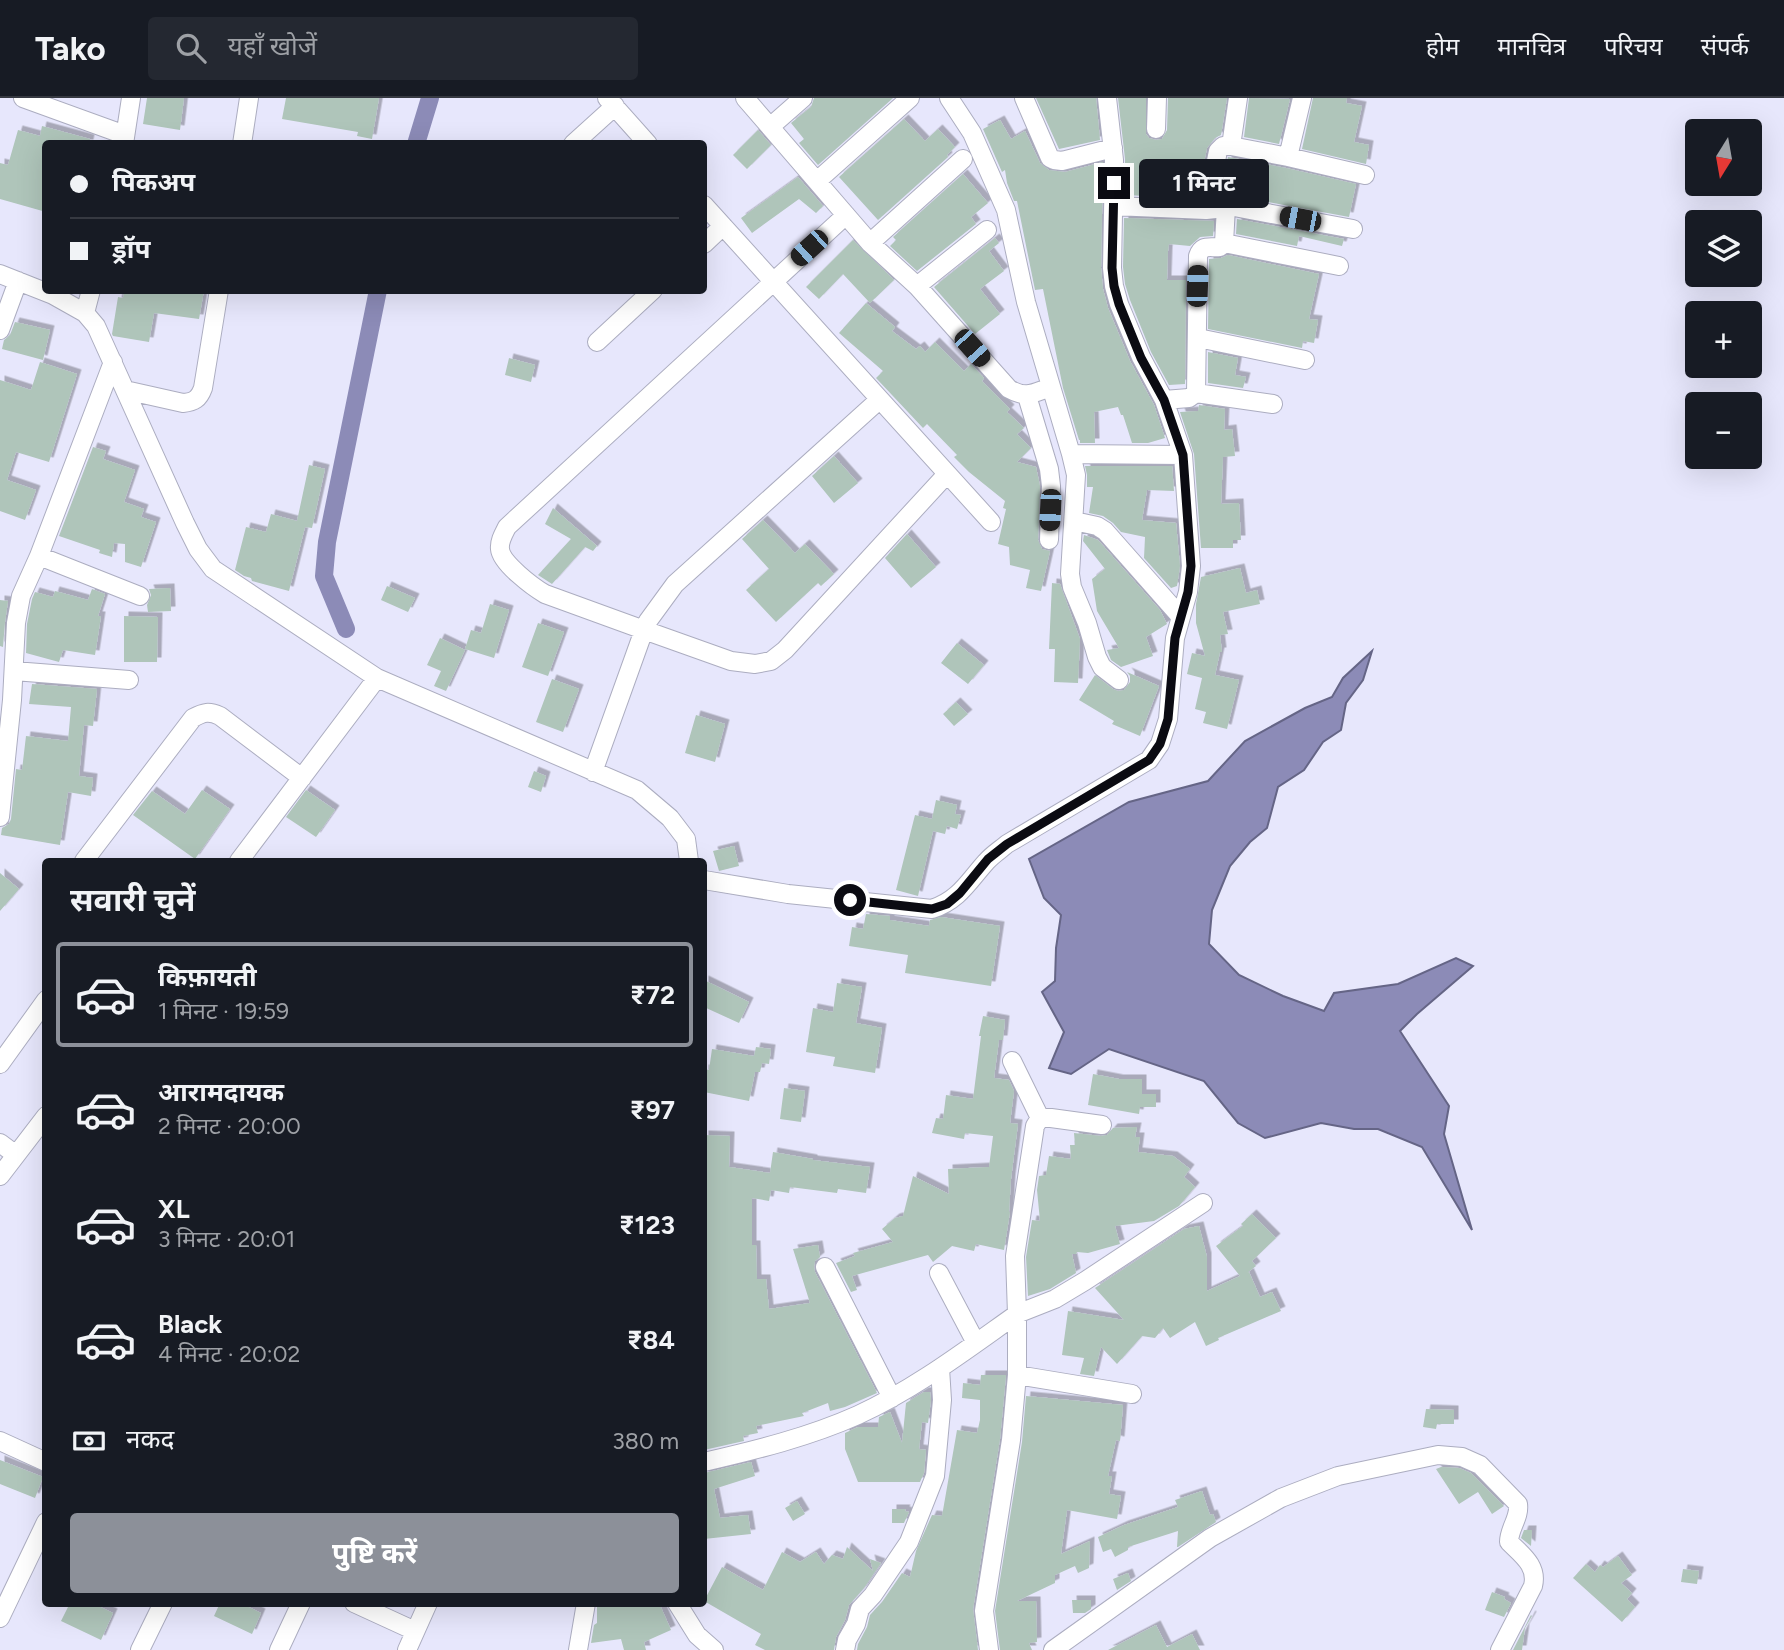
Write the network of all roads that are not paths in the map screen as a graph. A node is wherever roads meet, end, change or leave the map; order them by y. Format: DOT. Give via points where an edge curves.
graph roads {
  1 [pos="23,98"];
  2 [pos="131,98"];
  3 [pos="249,98"];
  4 [pos="745,98"];
  5 [pos="803,98"];
  6 [pos="910,98"];
  7 [pos="949,98"];
  8 [pos="1024,98"];
  9 [pos="1107,98"];
  10 [pos="1157,98"];
  11 [pos="1238,98"];
  12 [pos="1302,98"];
  13 [pos="611,102"];
  14 [pos="770,127"];
  15 [pos="1156,129"];
  16 [pos="124,139"];
  17 [pos="247,140"];
  18 [pos="577,140"];
  19 [pos="645,140"];
  20 [pos="1231,146"];
  21 [pos="1113,148"];
  22 [pos="1288,157"];
  23 [pos="963,159"];
  24 [pos="1365,175"];
  25 [pos="817,181"];
  26 [pos="1114,206"];
  27 [pos="1226,207"];
  28 [pos="707,208"];
  29 [pos="1206,210"];
  30 [pos="846,215"];
  31 [pos="723,226"];
  32 [pos="1353,229"];
  33 [pos="987,230"];
  34 [pos="707,241"];
  35 [pos="870,243"];
  36 [pos="1224,243"];
  37 [pos="1339,266"];
  38 [pos="0,274"];
  39 [pos="18,281"];
  40 [pos="772,281"];
  41 [pos="917,286"];
  42 [pos="42,291"];
  43 [pos="50,294"];
  44 [pos="90,294"];
  45 [pos="218,294"];
  46 [pos="649,294"];
  47 [pos="85,313"];
  48 [pos="0,330"];
  49 [pos="1198,338"];
  50 [pos="597,342"];
  51 [pos="1305,360"];
  52 [pos="113,362"];
  53 [pos="1051,387"];
  54 [pos="125,390"];
  55 [pos="1196,393"];
  56 [pos="1027,396"];
  57 [pos="879,400"];
  58 [pos="1164,400"];
  59 [pos="1273,404"];
  60 [pos="1071,454"];
  61 [pos="1183,455"];
  62 [pos="947,474"];
  63 [pos="1073,521"];
  64 [pos="991,522"];
  65 [pos="1049,540"];
  66 [pos="39,556"];
  67 [pos="140,596"];
  68 [pos="1180,616"];
  69 [pos="644,630"];
  70 [pos="14,671"];
  71 [pos="377,678"];
  72 [pos="129,680"];
  73 [pos="1119,680"];
  74 [pos="6,700"];
  75 [pos="593,772"];
  76 [pos="302,778"];
  77 [pos="0,817"];
  78 [pos="86,858"];
  79 [pos="241,858"];
  80 [pos="688,858"];
  81 [pos="707,880"];
  82 [pos="42,1006"];
  83 [pos="1012,1061"];
  84 [pos="0,1064"];
  85 [pos="1040,1118"];
  86 [pos="42,1121"];
  87 [pos="1102,1125"];
  88 [pos="0,1143"];
  89 [pos="16,1155"];
  90 [pos="0,1176"];
  91 [pos="1203,1203"];
  92 [pos="825,1267"];
  93 [pos="939,1273"];
  94 [pos="1017,1314"];
  95 [pos="976,1343"];
  96 [pos="940,1368"];
  97 [pos="1017,1375"];
  98 [pos="1132,1394"];
  99 [pos="892,1398"];
  100 [pos="0,1441"];
  101 [pos="42,1460"];
  102 [pos="707,1461"];
  103 [pos="42,1530"];
  104 [pos="161,1607"];
  105 [pos="299,1607"];
  106 [pos="363,1607"];
  107 [pos="426,1607"];
  108 [pos="585,1607"];
  109 [pos="680,1607"];
  110 [pos="0,1618"];
  111 [pos="415,1631"];
  112 [pos="140,1650"];
  113 [pos="279,1650"];
  114 [pos="407,1650"];
  115 [pos="578,1650"];
  116 [pos="714,1650"];
  117 [pos="845,1650"];
  118 [pos="989,1650"];
  119 [pos="1052,1650"];
  120 [pos="1500,1650"];
  1 -- 16 [label="street"];
  2 -- 16 [label="street"];
  3 -- 17 [label="street"];
  4 -- 14 [label="street"];
  5 -- 14 [label="street"];
  6 -- 25 [label="street"];
  7 -- 53 [label="street" via="972,133 1006,210"];
  8 -- 21 [label="street" via="1050,158 1062,161"];
  9 -- 21 [label="street"];
  10 -- 15 [label="street"];
  11 -- 20 [label="street"];
  12 -- 22 [label="street"];
  13 -- 18 [label="street"];
  13 -- 19 [label="street"];
  14 -- 25 [label="street"];
  20 -- 22 [label="street"];
  20 -- 29 [label="street" via="1223,146 1216,156"];
  21 -- 26 [label="street"];
  22 -- 24 [label="street"];
  23 -- 35 [label="street"];
  25 -- 30 [label="street"];
  26 -- 29 [label="street"];
  26 -- 58 [label="street" via="1114,286 1141,358"];
  27 -- 29 [label="street"];
  27 -- 32 [label="street"];
  27 -- 36 [label="street"];
  28 -- 31 [label="street"];
  30 -- 35 [label="street"];
  30 -- 40 [label="street"];
  31 -- 34 [label="street"];
  31 -- 40 [label="street"];
  33 -- 41 [label="street"];
  35 -- 41 [label="street"];
  36 -- 37 [label="street"];
  36 -- 49 [label="street" via="1205,247 1198,256"];
  38 -- 39 [label="street"];
  39 -- 42 [label="street"];
  39 -- 48 [label="street"];
  40 -- 57 [label="street"];
  40 -- 69 [label="street" via="507,527 501,539 499,550 504,559 532,586"];
  41 -- 56 [label="street" via="1009,390"];
  43 -- 47 [label="street"];
  44 -- 47 [label="street"];
  45 -- 54 [label="street" via="199,397 183,403"];
  46 -- 50 [label="street"];
  47 -- 52 [label="street"];
  49 -- 51 [label="street"];
  49 -- 55 [label="street"];
  52 -- 54 [label="street"];
  52 -- 66 [label="street"];
  53 -- 56 [label="street"];
  53 -- 60 [label="street"];
  54 -- 71 [label="street" via="189,532 213,569"];
  55 -- 58 [label="street"];
  55 -- 59 [label="street"];
  56 -- 65 [label="street" via="1049,469"];
  57 -- 62 [label="street"];
  57 -- 69 [label="street" via="676,584"];
  58 -- 61 [label="street"];
  60 -- 61 [label="street"];
  60 -- 63 [label="street" via="1076,475"];
  61 -- 68 [label="street" via="1191,566"];
  62 -- 64 [label="street"];
  62 -- 69 [label="street" via="771,661 732,661"];
  63 -- 68 [label="street" via="1105,531"];
  63 -- 73 [label="street" via="1072,587 1102,667"];
  66 -- 67 [label="street"];
  66 -- 70 [label="street" via="21,596"];
  68 -- 81 [label="street" via="1168,719 1149,760 1007,844 947,904 932,909"];
  69 -- 75 [label="street"];
  70 -- 72 [label="street"];
  70 -- 74 [label="street"];
  71 -- 75 [label="street"];
  71 -- 76 [label="street"];
  74 -- 77 [label="street"];
  75 -- 80 [label="street" via="637,790 670,818 686,839"];
  76 -- 78 [label="street" via="220,716 203,712 193,718"];
  76 -- 79 [label="street"];
  82 -- 84 [label="street"];
  83 -- 85 [label="street"];
  85 -- 87 [label="street"];
  85 -- 94 [label="street" via="1015,1256"];
  86 -- 89 [label="street"];
  88 -- 89 [label="street"];
  89 -- 90 [label="street"];
  91 -- 94 [label="street" via="1085,1281"];
  92 -- 99 [label="street"];
  93 -- 95 [label="street"];
  94 -- 95 [label="street"];
  94 -- 97 [label="street"];
  95 -- 96 [label="street"];
  96 -- 99 [label="street"];
  96 -- 117 [label="street" via="943,1400 935,1476 908,1542 860,1609"];
  97 -- 98 [label="street"];
  97 -- 118 [label="street" via="984,1611"];
  99 -- 102 [label="street" via="831,1426"];
  100 -- 101 [label="street"];
  103 -- 110 [label="street"];
  104 -- 112 [label="street"];
  105 -- 113 [label="street"];
  106 -- 111 [label="street"];
  107 -- 111 [label="street"];
  108 -- 115 [label="street"];
  109 -- 116 [label="street" via="697,1635"];
  111 -- 114 [label="street"];
  119 -- 120 [label="street" via="1210,1538 1281,1498 1338,1476 1438,1455 1462,1457 1480,1465 1518,1504 1509,1542 1530,1563 1535,1578"];
}
